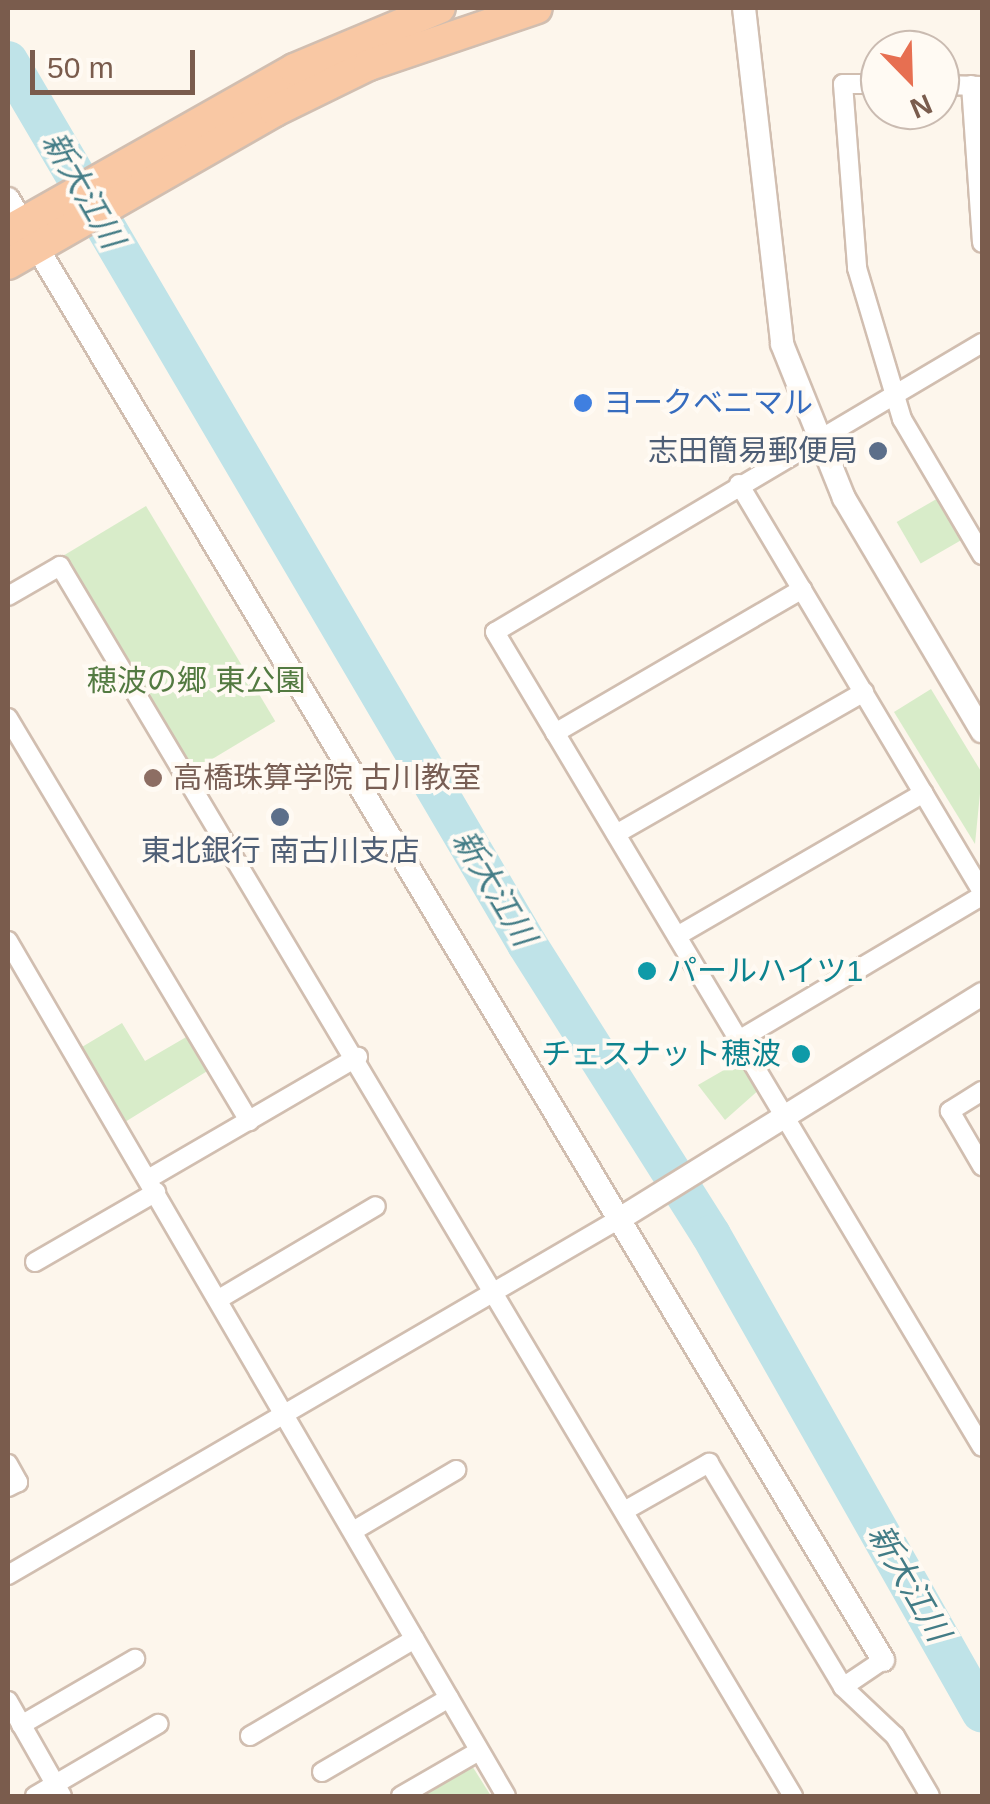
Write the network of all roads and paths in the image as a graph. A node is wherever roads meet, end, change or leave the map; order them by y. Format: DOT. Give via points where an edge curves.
graph roads {
  1 [pos="440,8"];
  2 [pos="537,8"];
  3 [pos="744,8"];
  4 [pos="860,84"];
  5 [pos="977,85"];
  6 [pos="134,174"];
  7 [pos="18,225"];
  8 [pos="982,243"];
  9 [pos="8,264"];
  10 [pos="982,343"];
  11 [pos="892,396"];
  12 [pos="818,439"];
  13 [pos="740,484"];
  14 [pos="982,555"];
  15 [pos="802,589"];
  16 [pos="8,596"];
  17 [pos="864,692"];
  18 [pos="8,718"];
  19 [pos="982,731"];
  20 [pos="555,733"];
  21 [pos="924,793"];
  22 [pos="616,834"];
  23 [pos="982,894"];
  24 [pos="677,936"];
  25 [pos="8,941"];
  26 [pos="982,994"];
  27 [pos="739,1040"];
  28 [pos="358,1057"];
  29 [pos="982,1091"];
  30 [pos="784,1112"];
  31 [pos="249,1120"];
  32 [pos="982,1166"];
  33 [pos="152,1186"];
  34 [pos="376,1206"];
  35 [pos="621,1218"];
  36 [pos="35,1262"];
  37 [pos="496,1293"];
  38 [pos="219,1300"];
  39 [pos="286,1414"];
  40 [pos="975,1417"];
  41 [pos="982,1447"];
  42 [pos="8,1464"];
  43 [pos="456,1470"];
  44 [pos="8,1488"];
  45 [pos="624,1511"];
  46 [pos="353,1531"];
  47 [pos="8,1575"];
  48 [pos="415,1639"];
  49 [pos="135,1660"];
  50 [pos="883,1660"];
  51 [pos="843,1687"];
  52 [pos="449,1698"];
  53 [pos="8,1701"];
  54 [pos="158,1724"];
  55 [pos="21,1725"];
  56 [pos="250,1736"];
  57 [pos="480,1751"];
  58 [pos="322,1772"];
  59 [pos="59,1791"];
  60 [pos="35,1796"];
  61 [pos="400,1796"];
  62 [pos="506,1796"];
  63 [pos="793,1796"];
  64 [pos="930,1796"];
  1 -- 6 [label="highway" via="294,69"];
  2 -- 6 [label="highway" via="369,65"];
  3 -- 12 [label="street" via="772,292"];
  4 -- 11 [label="street" via="844,84 857,268"];
  5 -- 8 [label="street"];
  6 -- 7 [label="highway" via="62,215"];
  7 -- 9 [label="highway"];
  7 -- 35 [label="street"];
  10 -- 11 [label="street"];
  11 -- 12 [label="street"];
  11 -- 14 [label="street"];
  12 -- 13 [label="street"];
  12 -- 19 [label="street"];
  13 -- 15 [label="street"];
  13 -- 20 [label="street" via="495,632"];
  15 -- 17 [label="street"];
  15 -- 20 [label="street"];
  16 -- 28 [label="street" via="60,566"];
  17 -- 21 [label="street"];
  17 -- 22 [label="street"];
  18 -- 31 [label="street"];
  20 -- 22 [label="street"];
  21 -- 23 [label="street"];
  21 -- 24 [label="street"];
  22 -- 24 [label="street"];
  23 -- 27 [label="street"];
  24 -- 27 [label="street"];
  25 -- 33 [label="street"];
  26 -- 30 [label="street"];
  27 -- 30 [label="street"];
  28 -- 31 [label="street"];
  28 -- 37 [label="street"];
  29 -- 32 [label="street" via="950,1110"];
  30 -- 35 [label="street"];
  30 -- 40 [label="street"];
  31 -- 33 [label="street"];
  33 -- 36 [label="street"];
  33 -- 38 [label="street"];
  34 -- 38 [label="street"];
  35 -- 37 [label="street"];
  35 -- 50 [label="street"];
  37 -- 39 [label="street"];
  37 -- 45 [label="street"];
  38 -- 39 [label="street"];
  39 -- 46 [label="street"];
  39 -- 47 [label="street"];
  40 -- 41 [label="street"];
  42 -- 44 [label="street" via="18,1482"];
  43 -- 46 [label="street"];
  45 -- 51 [label="street" via="709,1463"];
  45 -- 63 [label="street"];
  46 -- 48 [label="street"];
  48 -- 52 [label="street"];
  48 -- 56 [label="street"];
  49 -- 55 [label="street"];
  50 -- 51 [label="street"];
  51 -- 64 [label="street" via="895,1736"];
  52 -- 57 [label="street"];
  52 -- 58 [label="street"];
  53 -- 55 [label="street"];
  54 -- 59 [label="street"];
  55 -- 59 [label="street"];
  57 -- 61 [label="street"];
  57 -- 62 [label="street"];
  59 -- 60 [label="street"];
}
